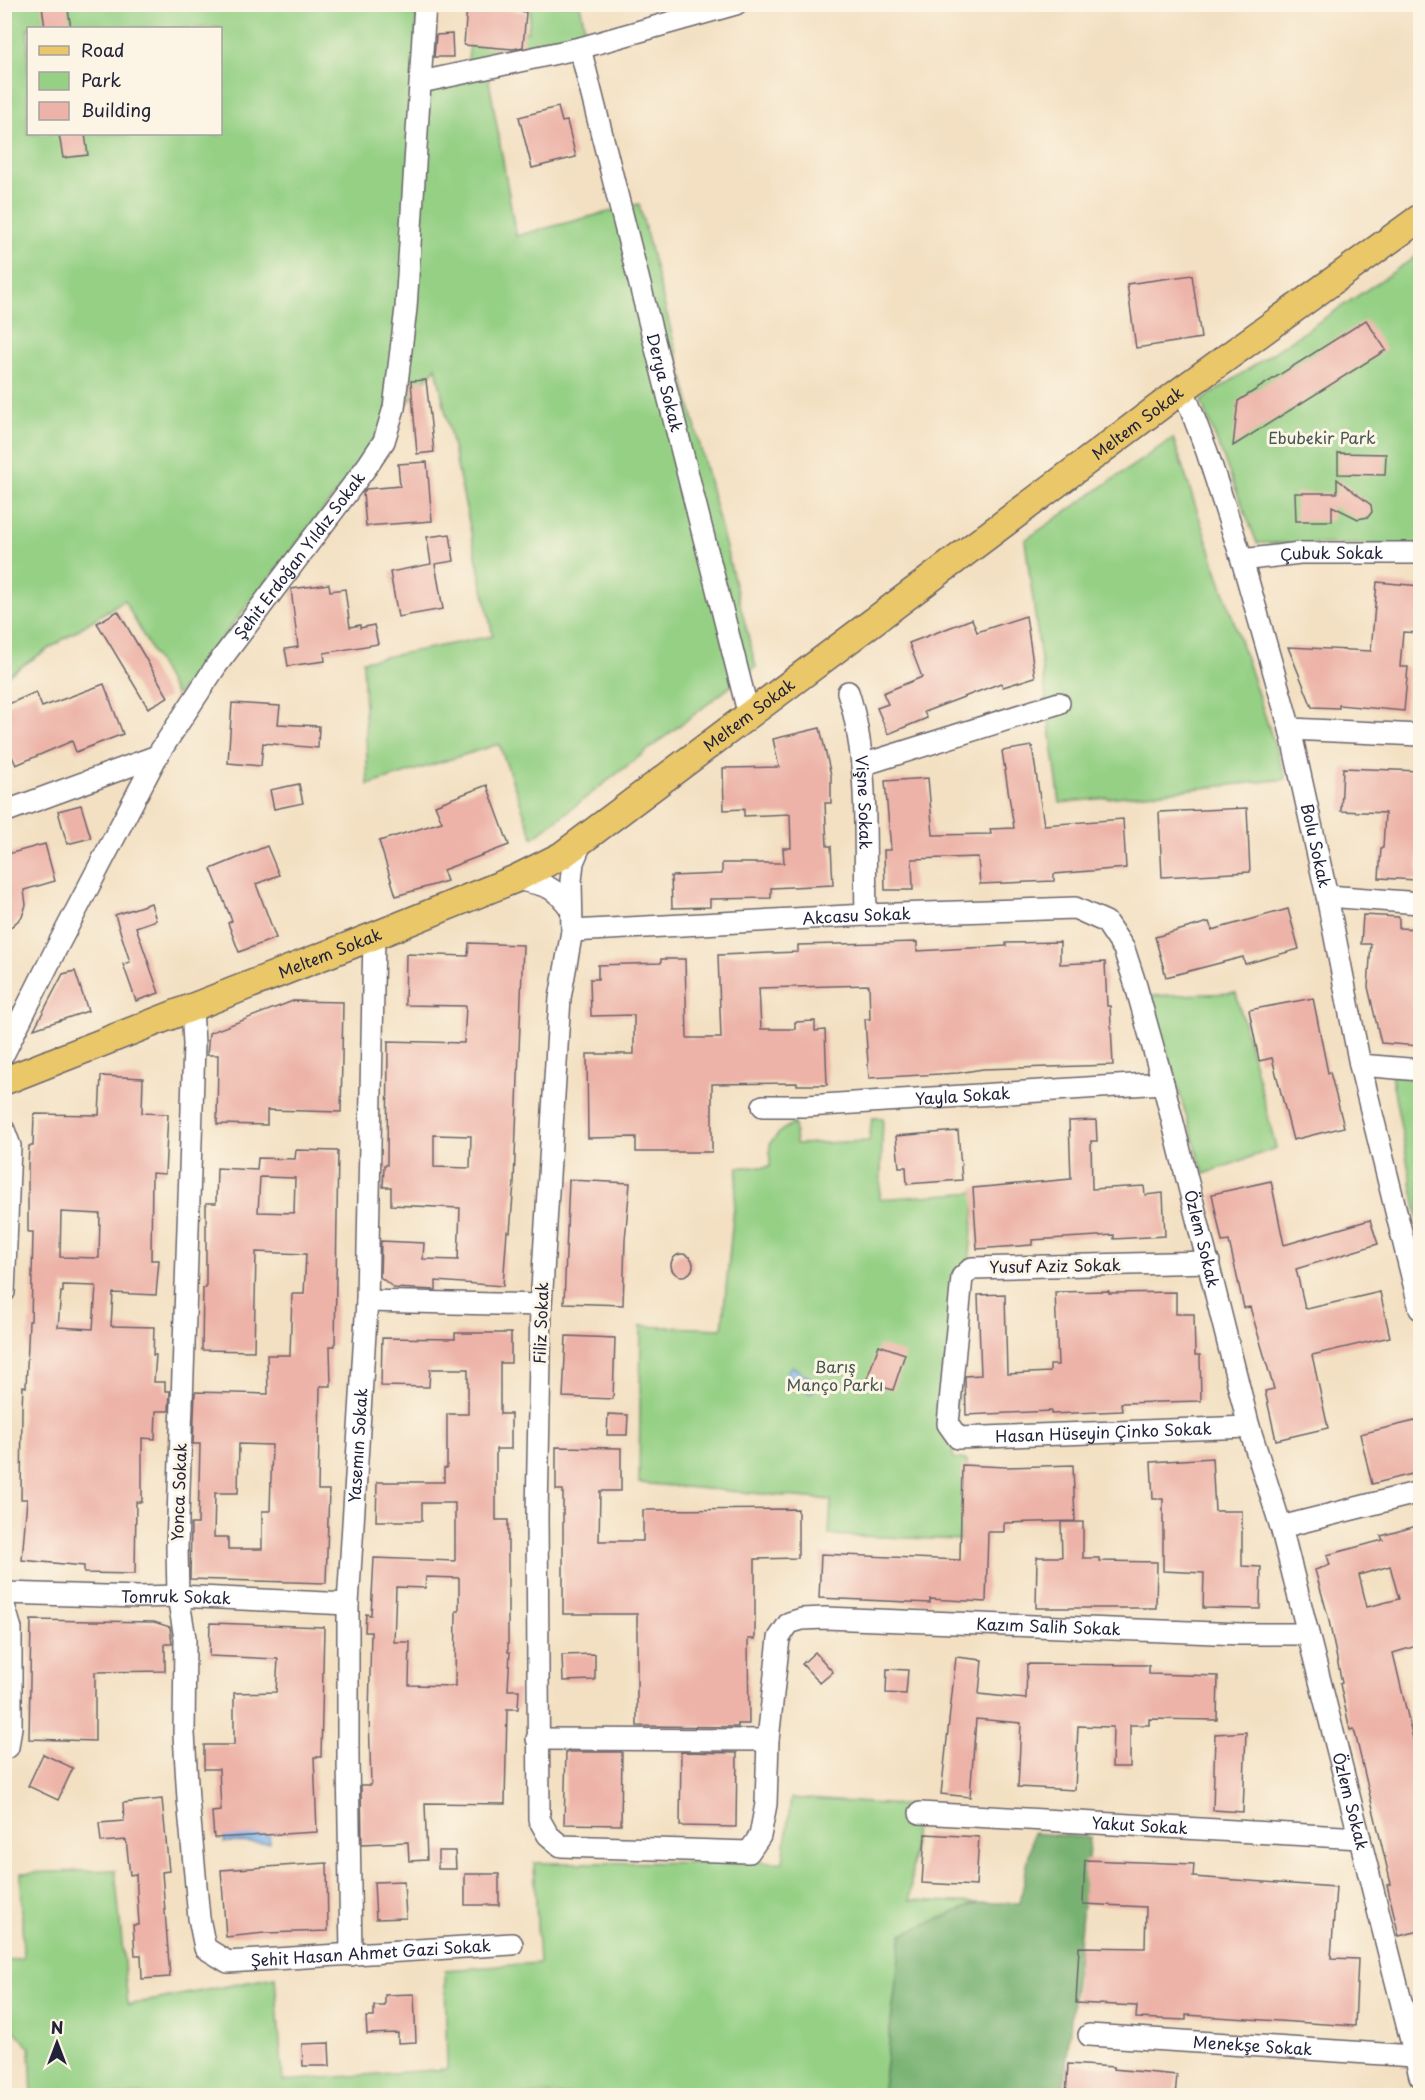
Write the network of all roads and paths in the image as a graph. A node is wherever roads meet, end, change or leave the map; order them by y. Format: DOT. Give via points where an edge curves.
graph roads {
  1 [pos="425,4"];
  2 [pos="736,4"];
  3 [pos="580,48"];
  4 [pos="421,82"];
  5 [pos="1420,218"];
  6 [pos="1183,389"];
  7 [pos="1420,553"];
  8 [pos="1242,560"];
  9 [pos="848,692"];
  10 [pos="1059,703"];
  11 [pos="749,716"];
  12 [pos="1290,729"];
  13 [pos="1420,735"];
  14 [pos="157,756"];
  15 [pos="862,765"];
  16 [pos="4,812"];
  17 [pos="582,841"];
  18 [pos="514,879"];
  19 [pos="1327,896"];
  20 [pos="1420,903"];
  21 [pos="571,909"];
  22 [pos="866,915"];
  23 [pos="572,932"];
  24 [pos="374,936"];
  25 [pos="1124,949"];
  26 [pos="192,1007"];
  27 [pos="4,1053"];
  28 [pos="1360,1065"];
  29 [pos="1420,1070"];
  30 [pos="4,1081"];
  31 [pos="1163,1083"];
  32 [pos="763,1106"];
  33 [pos="4,1130"];
  34 [pos="1209,1262"];
  35 [pos="4,1292"];
  36 [pos="368,1300"];
  37 [pos="541,1305"];
  38 [pos="1420,1309"];
  39 [pos="1249,1427"];
  40 [pos="958,1438"];
  41 [pos="1420,1492"];
  42 [pos="1281,1527"];
  43 [pos="4,1593"];
  44 [pos="178,1596"];
  45 [pos="348,1604"];
  46 [pos="4,1605"];
  47 [pos="1308,1634"];
  48 [pos="537,1739"];
  49 [pos="768,1740"];
  50 [pos="6,1747"];
  51 [pos="920,1813"];
  52 [pos="1360,1838"];
  53 [pos="512,1944"];
  54 [pos="351,1955"];
  55 [pos="228,1962"];
  56 [pos="1089,2035"];
  57 [pos="1418,2066"];
  1 -- 4 [label="street, Şehit Erdoğan Yıldız Sokak"];
  2 -- 3 [label="street"];
  3 -- 4 [label="street"];
  3 -- 11 [label="street, Derya Sokak"];
  4 -- 14 [label="street, Şehit Erdoğan Yıldız Sokak" via="406,308 394,408 384,441 216,666"];
  5 -- 6 [label="main road, Meltem Sokak"];
  6 -- 8 [label="street, Bolu Sokak"];
  6 -- 11 [label="main road, Meltem Sokak"];
  7 -- 8 [label="street, Çubuk Sokak" via="1300,552"];
  8 -- 12 [label="street, Bolu Sokak"];
  9 -- 15 [label="street, Vişne Sokak"];
  10 -- 15 [label="street"];
  11 -- 17 [label="main road, Meltem Sokak"];
  12 -- 13 [label="street"];
  12 -- 19 [label="street, Bolu Sokak"];
  14 -- 16 [label="street"];
  14 -- 27 [label="street, Şehit Erdoğan Yıldız Sokak"];
  15 -- 22 [label="street, Vişne Sokak"];
  17 -- 18 [label="main road, Meltem Sokak"];
  17 -- 21 [label="street, Filiz Sokak" via="573,862"];
  18 -- 21 [label="street" via="543,884 559,893"];
  18 -- 24 [label="main road, Meltem Sokak"];
  19 -- 20 [label="street"];
  19 -- 28 [label="street, Bolu Sokak"];
  21 -- 23 [label="street, Filiz Sokak"];
  22 -- 23 [label="street, Akcasu Sokak"];
  22 -- 25 [label="street, Akcasu Sokak" via="1075,908 1106,922"];
  23 -- 37 [label="street, Filiz Sokak" via="560,998"];
  24 -- 26 [label="main road, Meltem Sokak"];
  24 -- 36 [label="street, Yasemın Sokak"];
  25 -- 31 [label="street, Özlem Sokak"];
  26 -- 30 [label="main road, Meltem Sokak"];
  26 -- 44 [label="street, Yonca Sokak"];
  28 -- 29 [label="street"];
  28 -- 38 [label="street, Bolu Sokak"];
  31 -- 32 [label="street, Yayla Sokak"];
  31 -- 34 [label="street, Özlem Sokak"];
  33 -- 35 [label="street" via="10,1146"];
  34 -- 39 [label="street, Özlem Sokak"];
  34 -- 40 [label="street, Yusuf Aziz Sokak" via="972,1268 962,1277 948,1424"];
  36 -- 37 [label="street"];
  36 -- 45 [label="street, Yasemın Sokak"];
  37 -- 48 [label="street, Filiz Sokak"];
  39 -- 40 [label="street, Hasan Hüseyin Çinko Sokak"];
  39 -- 42 [label="street, Özlem Sokak"];
  41 -- 42 [label="street"];
  42 -- 47 [label="street, Özlem Sokak"];
  43 -- 44 [label="street, Tomruk Sokak"];
  44 -- 45 [label="street, Tomruk Sokak"];
  44 -- 55 [label="street, Yonca Sokak" via="185,1638 184,1734 199,1918 205,1948"];
  45 -- 54 [label="street, Yasemın Sokak"];
  46 -- 50 [label="street" via="11,1629 11,1727"];
  47 -- 49 [label="street, Kazım Salih Sokak" via="802,1619 789,1623 779,1638"];
  47 -- 52 [label="street, Özlem Sokak"];
  48 -- 49 [label="street"];
  48 -- 49 [label="street, Filiz Sokak" via="539,1819 548,1835 561,1846 749,1852 760,1836 766,1804"];
  51 -- 52 [label="street, Yakut Sokak"];
  52 -- 57 [label="street, Özlem Sokak"];
  53 -- 54 [label="street, Şehit Hasan Ahmet Gazi Sokak"];
  54 -- 55 [label="street, Şehit Hasan Ahmet Gazi Sokak"];
  56 -- 57 [label="street, Menekşe Sokak"];
}
